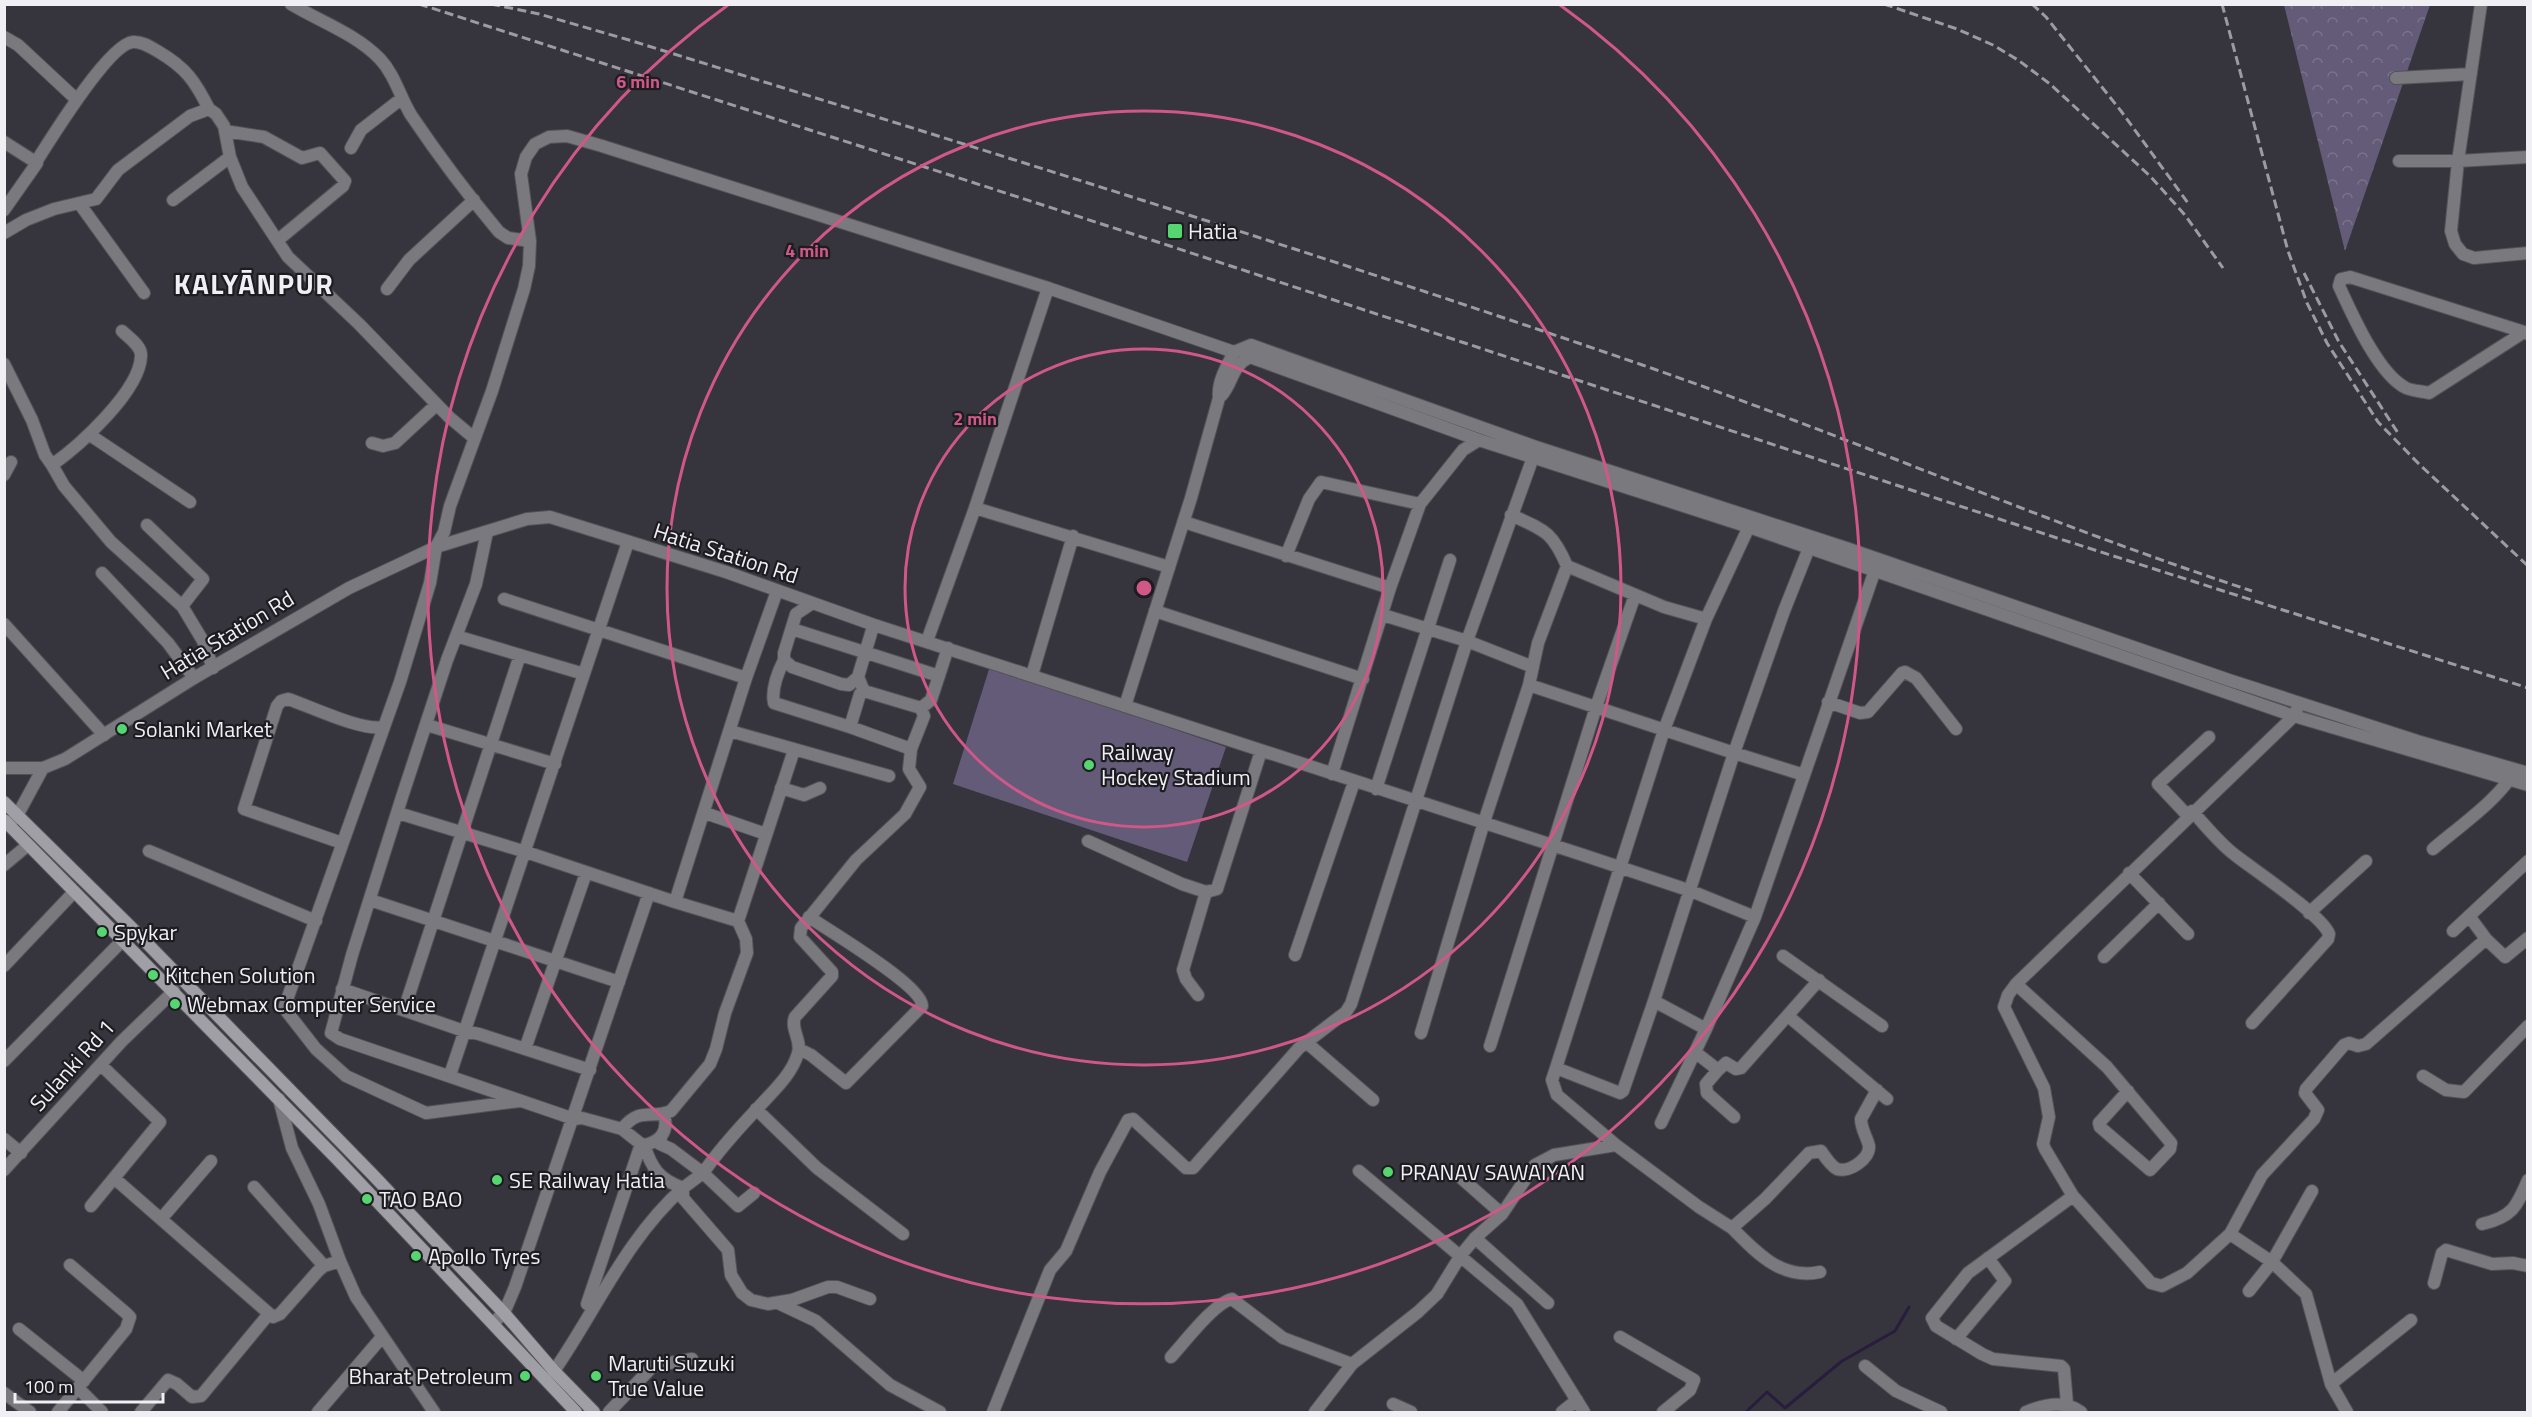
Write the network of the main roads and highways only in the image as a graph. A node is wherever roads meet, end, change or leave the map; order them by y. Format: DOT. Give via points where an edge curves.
graph roads {
  1 [pos="4,802"];
  2 [pos="10,820"];
  3 [pos="576,1413"];
  4 [pos="594,1413"];
  1 -- 2 [label="main road"];
  2 -- 3 [label="main road" via="28,845 279,1099"];
  2 -- 4 [label="main road" via="149,945 504,1312"];
}
